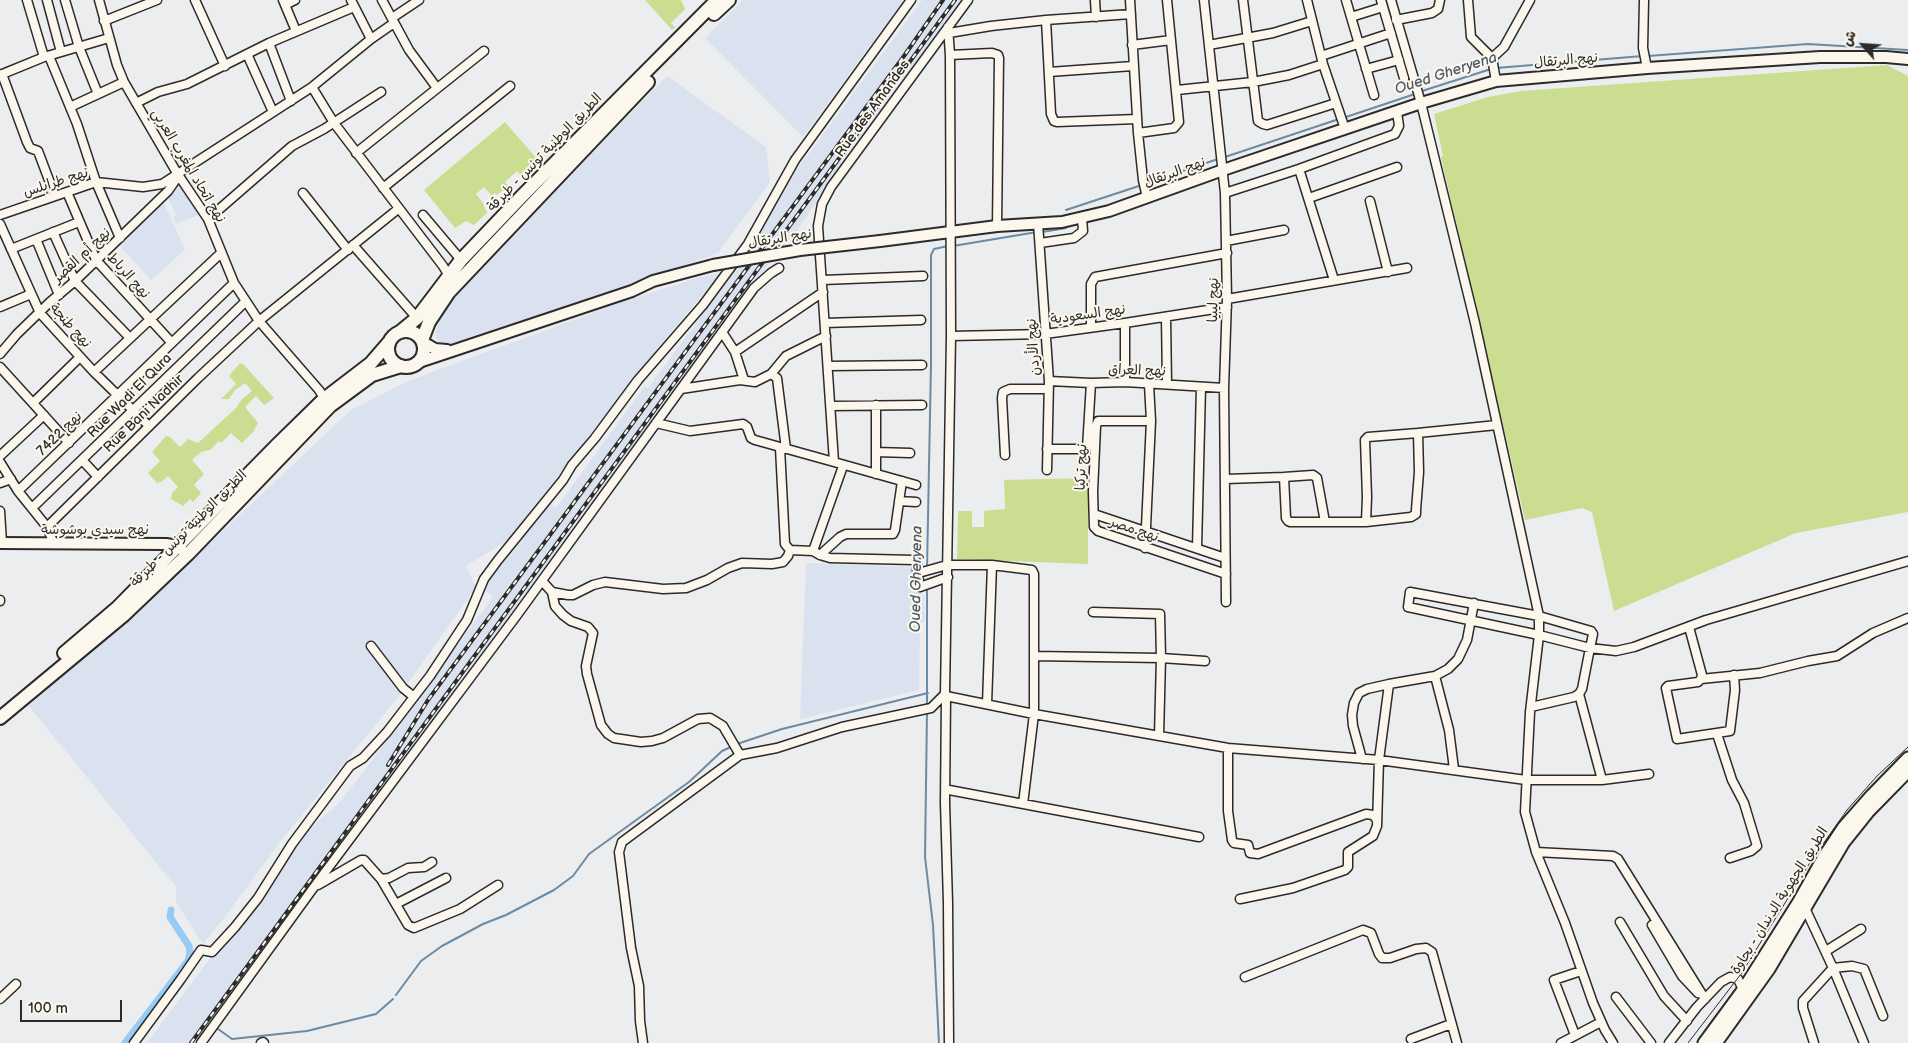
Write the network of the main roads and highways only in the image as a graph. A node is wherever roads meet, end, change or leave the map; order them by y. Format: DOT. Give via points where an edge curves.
graph roads {
  1 [pos="717,0"];
  2 [pos="729,0"];
  3 [pos="395,336"];
  4 [pos="423,341"];
  5 [pos="401,366"];
  6 [pos="327,403"];
  7 [pos="183,550"];
  8 [pos="0,709"];
  9 [pos="0,718"];
  10 [pos="1908,758"];
  11 [pos="1908,771"];
  12 [pos="1704,1043"];
  13 [pos="1716,1043"];
  1 -- 3 [label="main road, الطريق الوطنية تونس - طبرقة" via="529,189 461,260 417,318"];
  2 -- 4 [label="main road, الطريق الوطنية تونس - طبرقة" via="636,93 449,292 429,322"];
  3 -- 4 [label="main road" via="410,331"];
  3 -- 5 [label="main road" via="389,346 390,356"];
  3 -- 6 [label="main road, الطريق الوطنية تونس - طبرقة"];
  4 -- 5 [label="main road" via="423,354 416,363"];
  5 -- 6 [label="main road, الطريق الوطنية تونس - طبرقة" via="372,375"];
  6 -- 7 [label="main road, الطريق الوطنية تونس - طبرقة"];
  7 -- 8 [label="main road, الطريق الوطنية تونس - طبرقة"];
  7 -- 9 [label="main road, الطريق الوطنية تونس - طبرقة" via="124,615"];
  10 -- 12 [label="main road, الطريق الجهوية الدندان - بجاوة" via="1872,795 1829,848 1743,990"];
  11 -- 13 [label="main road, الطريق الجهوية الدندان - بجاوة" via="1844,842 1769,969"];
}
